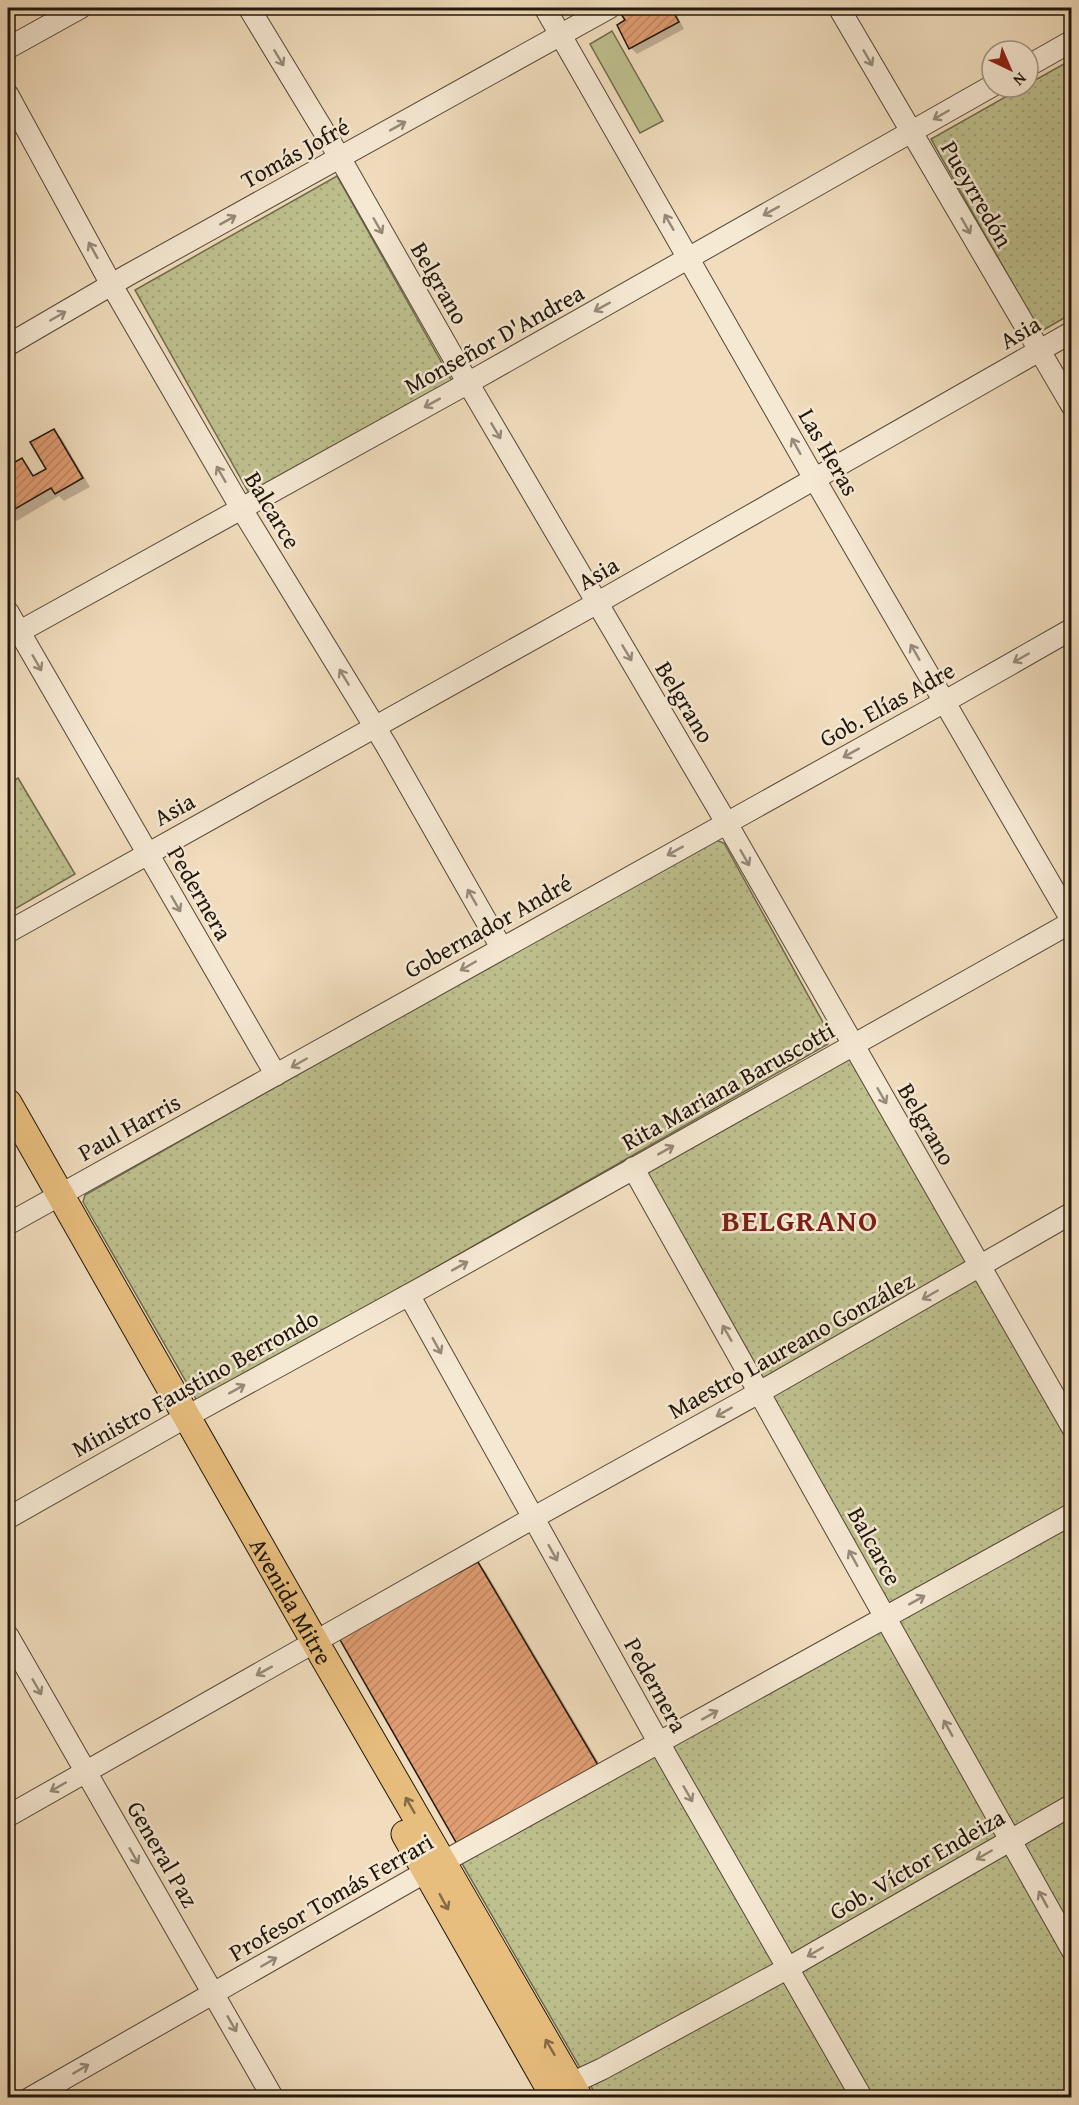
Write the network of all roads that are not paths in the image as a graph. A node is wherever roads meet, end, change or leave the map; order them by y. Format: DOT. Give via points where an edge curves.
graph roads {
  1 [pos="80,8"];
  2 [pos="249,8"];
  3 [pos="545,8"];
  4 [pos="609,8"];
  5 [pos="839,8"];
  6 [pos="561,35"];
  7 [pos="1071,41"];
  8 [pos="8,48"];
  9 [pos="1040,59"];
  10 [pos="980,93"];
  11 [pos="8,95"];
  12 [pos="911,132"];
  13 [pos="340,158"];
  14 [pos="689,258"];
  15 [pos="111,284"];
  16 [pos="1071,332"];
  17 [pos="8,345"];
  18 [pos="1039,351"];
  19 [pos="468,383"];
  20 [pos="1071,406"];
  21 [pos="814,478"];
  22 [pos="241,508"];
  23 [pos="597,603"];
  24 [pos="8,612"];
  25 [pos="1071,628"];
  26 [pos="13,635"];
  27 [pos="944,702"];
  28 [pos="374,727"];
  29 [pos="726,822"];
  30 [pos="147,853"];
  31 [pos="1071,921"];
  32 [pos="8,932"];
  33 [pos="501,947"];
  34 [pos="852,1045"];
  35 [pos="276,1075"];
  36 [pos="8,1103"];
  37 [pos="8,1141"];
  38 [pos="633,1168"];
  39 [pos="52,1199"];
  40 [pos="1071,1213"];
  41 [pos="8,1224"];
  42 [pos="981,1266"];
  43 [pos="409,1295"];
  44 [pos="760,1392"];
  45 [pos="178,1421"];
  46 [pos="1071,1427"];
  47 [pos="1071,1514"];
  48 [pos="8,1518"];
  49 [pos="533,1518"];
  50 [pos="886,1617"];
  51 [pos="8,1636"];
  52 [pos="308,1646"];
  53 [pos="659,1743"];
  54 [pos="85,1772"];
  55 [pos="1071,1805"];
  56 [pos="8,1816"];
  57 [pos="1010,1840"];
  58 [pos="435,1867"];
  59 [pos="1071,1950"];
  60 [pos="788,1968"];
  61 [pos="214,1993"];
  62 [pos="560,2093"];
  63 [pos="30,2097"];
  64 [pos="273,2097"];
  65 [pos="861,2097"];
  1 -- 8 [label="street"];
  2 -- 13 [label="street, Belgrano, one-way"];
  3 -- 6 [label="street, Las Heras"];
  4 -- 6 [label="street, Tomás Jofré"];
  5 -- 12 [label="street, Pueyrredón, one-way"];
  13 -- 6 [label="street, Tomás Jofré, one-way"];
  14 -- 6 [label="street, Las Heras, one-way"];
  7 -- 9 [label="street"];
  10 -- 12 [label="street, Monseñor D'Andrea, one-way"];
  15 -- 11 [label="street, Balcarce, one-way"];
  12 -- 14 [label="street, Monseñor D'Andrea, one-way"];
  12 -- 18 [label="street, Pueyrredón, one-way"];
  15 -- 13 [label="street, Tomás Jofré, one-way"];
  13 -- 19 [label="street, Belgrano, one-way"];
  14 -- 19 [label="street, Monseñor D'Andrea, one-way"];
  21 -- 14 [label="street, Las Heras, one-way"];
  17 -- 15 [label="street, Tomás Jofré, one-way"];
  22 -- 15 [label="street, Balcarce, one-way"];
  16 -- 18 [label="street, Asia"];
  18 -- 20 [label="street, Pueyrredón"];
  18 -- 21 [label="street, Asia"];
  19 -- 22 [label="street, Monseñor D'Andrea, one-way"];
  19 -- 23 [label="street, Belgrano, one-way"];
  21 -- 23 [label="street, Asia"];
  27 -- 21 [label="street, Las Heras, one-way"];
  22 -- 26 [label="street, Monseñor D'Andrea"];
  28 -- 22 [label="street, Balcarce, one-way"];
  23 -- 28 [label="street, Asia"];
  23 -- 29 [label="street, Belgrano, one-way"];
  24 -- 26 [label="street, Pedernera"];
  25 -- 27 [label="street, Gob. Elías Adre, one-way"];
  26 -- 30 [label="street, Pedernera, one-way"];
  27 -- 29 [label="street, Gob. Elías Adre, one-way"];
  27 -- 31 [label="street, Las Heras"];
  28 -- 30 [label="street, Asia"];
  33 -- 28 [label="street, Balcarce, one-way"];
  29 -- 33 [label="street, Gobernador André, one-way"];
  29 -- 34 [label="street, Belgrano, one-way"];
  30 -- 32 [label="street, Asia"];
  30 -- 35 [label="street, Pedernera, one-way"];
  31 -- 34 [label="street, Rita Mariana Baruscotti"];
  33 -- 35 [label="street, Gobernador André, one-way"];
  38 -- 34 [label="street, Rita Mariana Baruscotti, one-way"];
  34 -- 42 [label="street, Belgrano, one-way"];
  35 -- 39 [label="street, Paul Harris"];
  36 -- 39 [label="main road, Avenida Mitre"];
  37 -- 39 [label="main road, Avenida Mitre"];
  43 -- 38 [label="street, Rita Mariana Baruscotti, one-way"];
  44 -- 38 [label="street, Balcarce, one-way"];
  39 -- 41 [label="street, Paul Harris"];
  39 -- 45 [label="main road, Avenida Mitre"];
  40 -- 42 [label="street, Maestro Laureano González"];
  42 -- 44 [label="street, Maestro Laureano González, one-way"];
  42 -- 46 [label="street, Belgrano"];
  45 -- 43 [label="street, Ministro Faustino Berrondo, one-way"];
  43 -- 49 [label="street, Pedernera, one-way"];
  44 -- 49 [label="street, Maestro Laureano González, one-way"];
  50 -- 44 [label="street, Balcarce, one-way"];
  45 -- 48 [label="street, Ministro Faustino Berrondo"];
  45 -- 52 [label="main road, Avenida Mitre"];
  50 -- 47 [label="street, Profesor Tomás Ferrari, one-way"];
  49 -- 52 [label="street, Maestro Laureano González"];
  49 -- 53 [label="street, Pedernera, one-way"];
  53 -- 50 [label="street, Profesor Tomás Ferrari, one-way"];
  57 -- 50 [label="street, Balcarce, one-way"];
  51 -- 54 [label="street, General Paz, one-way"];
  52 -- 54 [label="street, Maestro Laureano González, one-way"];
  52 -- 58 [label="main road, Avenida Mitre"];
  53 -- 58 [label="street, Profesor Tomás Ferrari"];
  53 -- 60 [label="street, Pedernera, one-way"];
  54 -- 56 [label="street, Maestro Laureano González, one-way"];
  54 -- 61 [label="street, General Paz, one-way"];
  55 -- 57 [label="street, Gob. Víctor Endeiza"];
  59 -- 57 [label="street, Balcarce, one-way"];
  57 -- 60 [label="street, Gob. Víctor Endeiza, one-way"];
  61 -- 58 [label="street, Profesor Tomás Ferrari, one-way"];
  58 -- 62 [label="main road, Avenida Mitre"];
  60 -- 62 [label="street, Gob. Víctor Endeiza"];
  60 -- 65 [label="street, Pedernera"];
  63 -- 61 [label="street, Profesor Tomás Ferrari, one-way"];
  61 -- 64 [label="street, General Paz, one-way"];
}
